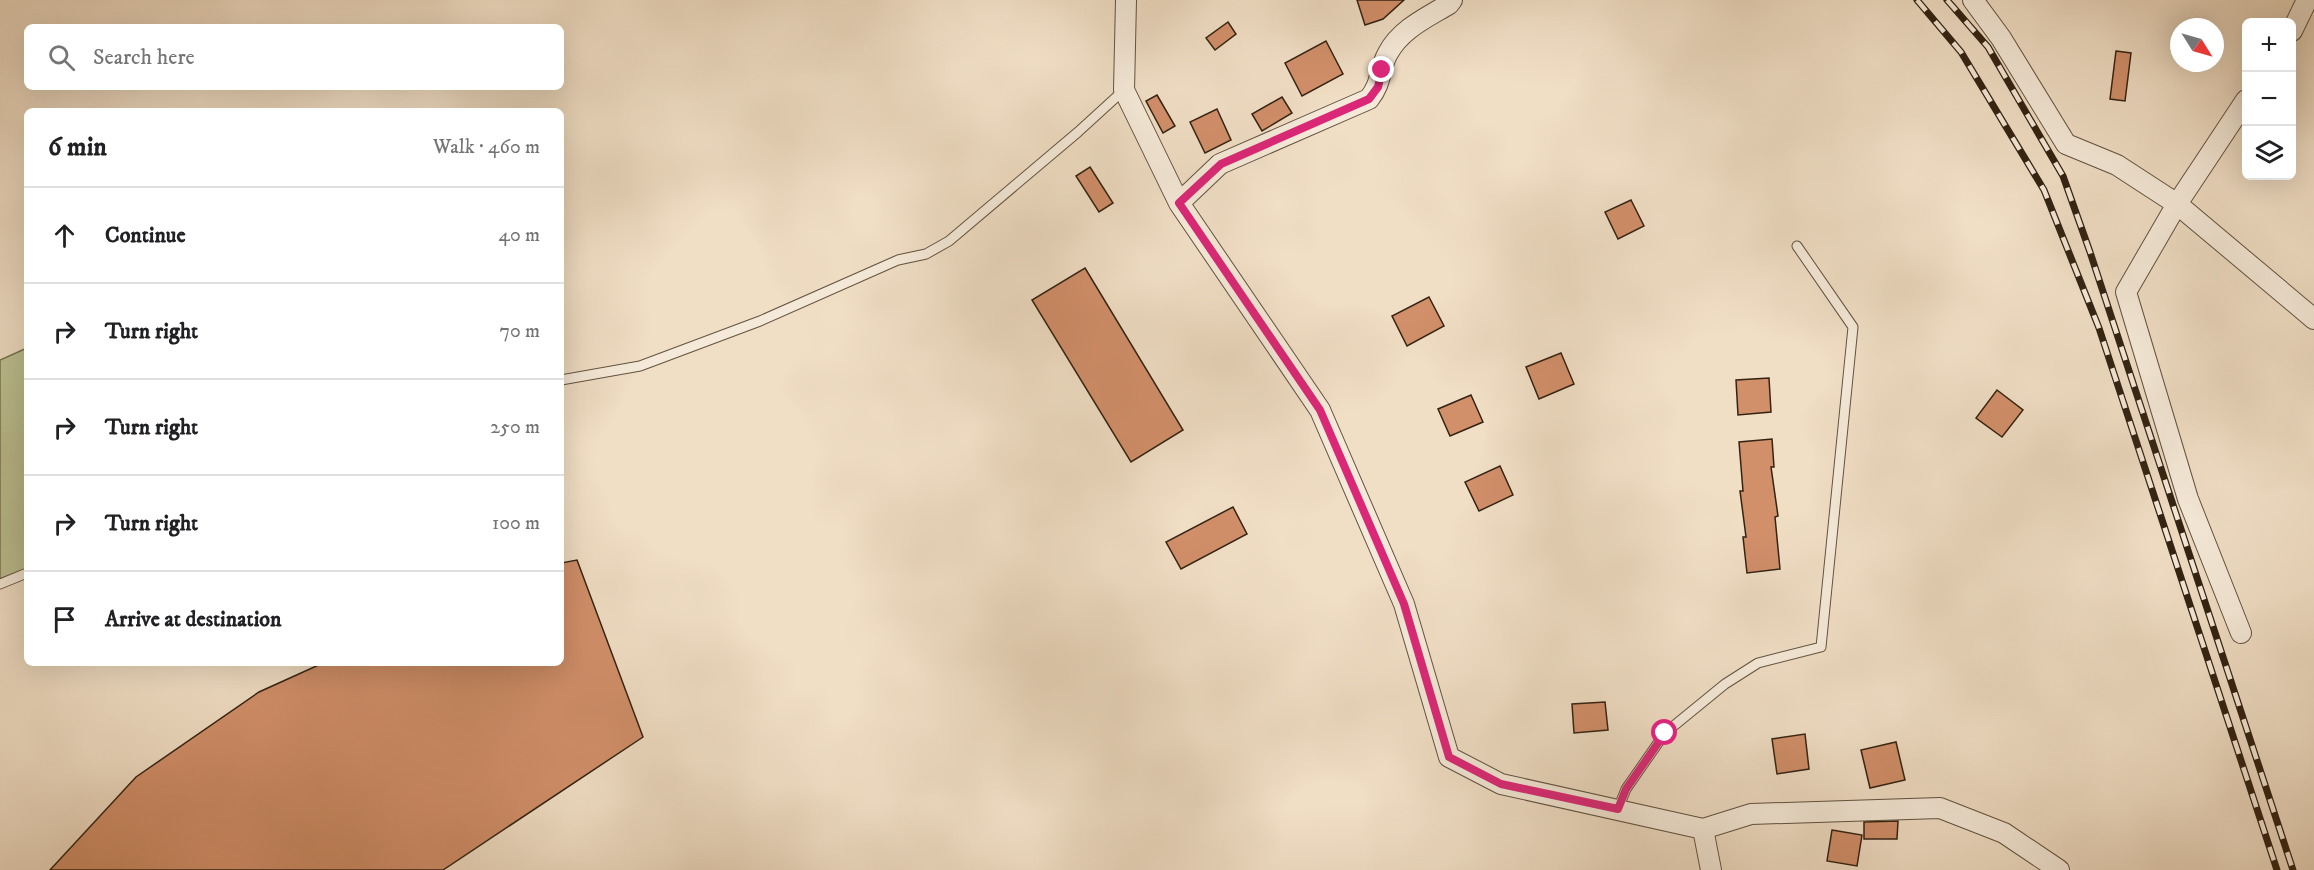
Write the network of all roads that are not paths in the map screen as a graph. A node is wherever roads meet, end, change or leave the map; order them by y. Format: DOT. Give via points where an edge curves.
graph roads {
  1 [pos="1126,0"];
  2 [pos="1452,0"];
  3 [pos="1973,0"];
  4 [pos="2307,0"];
  5 [pos="2296,23"];
  6 [pos="1124,90"];
  7 [pos="2242,107"];
  8 [pos="1179,203"];
  9 [pos="2177,204"];
  10 [pos="1797,246"];
  11 [pos="2314,320"];
  12 [pos="564,380"];
  13 [pos="24,574"];
  14 [pos="0,584"];
  15 [pos="2241,633"];
  16 [pos="1618,809"];
  17 [pos="1703,829"];
  18 [pos="1711,870"];
  19 [pos="2059,870"];
  1 -- 6 [label="street"];
  2 -- 8 [label="street" via="1402,33 1387,54 1378,87 1369,99 1221,164"];
  3 -- 9 [label="street" via="2066,144 2117,165"];
  4 -- 5 [label="street"];
  6 -- 8 [label="street"];
  6 -- 12 [label="lane" via="949,241 926,254 898,260 760,321 640,366"];
  7 -- 9 [label="street"];
  8 -- 16 [label="street" via="1320,410 1404,604 1449,757 1501,784"];
  9 -- 11 [label="street"];
  9 -- 15 [label="street" via="2126,292 2188,499"];
  10 -- 16 [label="lane" via="1853,327 1821,647 1758,663 1725,684 1665,733 1626,789"];
  13 -- 14 [label="lane"];
  16 -- 17 [label="street"];
  17 -- 18 [label="street"];
  17 -- 19 [label="street" via="1751,814 1940,808 2004,833"];
}
